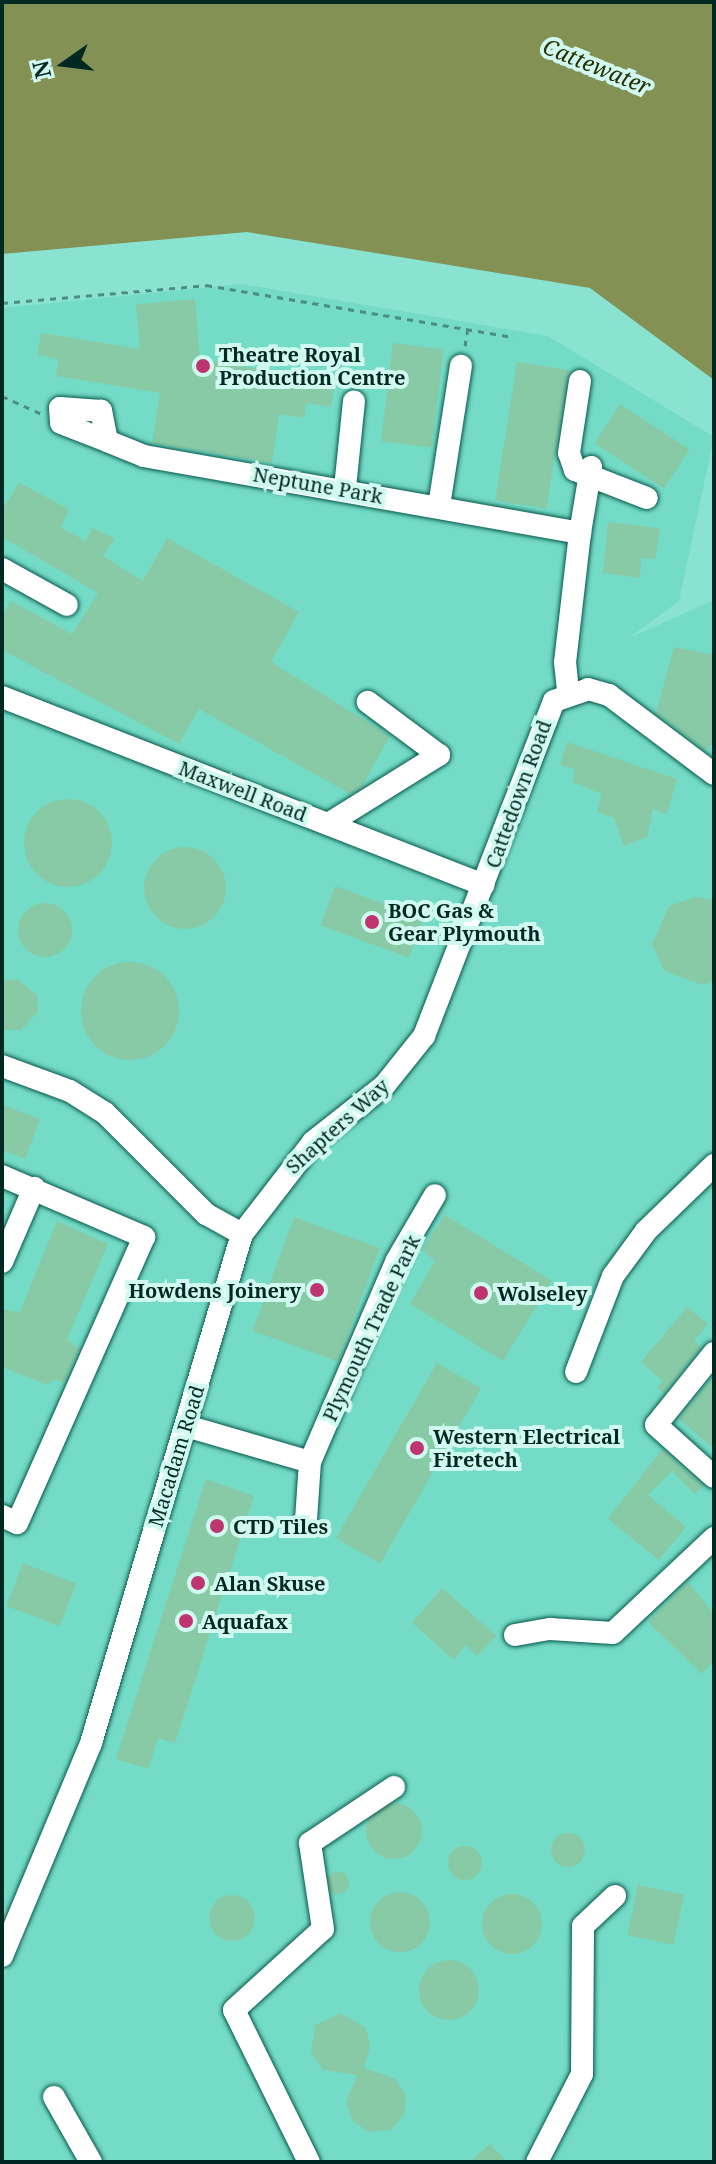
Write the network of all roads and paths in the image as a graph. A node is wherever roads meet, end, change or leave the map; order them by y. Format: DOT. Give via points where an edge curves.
graph roads {
  1 [pos="2,303"];
  2 [pos="514,337"];
  3 [pos="461,366"];
  4 [pos="580,381"];
  5 [pos="2,396"];
  6 [pos="354,401"];
  7 [pos="61,423"];
  8 [pos="590,480"];
  9 [pos="345,488"];
  10 [pos="647,498"];
  11 [pos="439,506"];
  12 [pos="580,533"];
  13 [pos="2,569"];
  14 [pos="67,605"];
  15 [pos="568,693"];
  16 [pos="2,697"];
  17 [pos="368,702"];
  18 [pos="714,774"];
  19 [pos="328,824"];
  20 [pos="484,885"];
  21 [pos="2,1066"];
  22 [pos="714,1165"];
  23 [pos="2,1176"];
  24 [pos="34,1188"];
  25 [pos="435,1195"];
  26 [pos="242,1234"];
  27 [pos="2,1262"];
  28 [pos="714,1353"];
  29 [pos="576,1372"];
  30 [pos="186,1426"];
  31 [pos="310,1462"];
  32 [pos="714,1477"];
  33 [pos="2,1516"];
  34 [pos="306,1520"];
  35 [pos="714,1538"];
  36 [pos="515,1635"];
  37 [pos="394,1787"];
  38 [pos="615,1896"];
  39 [pos="2,1956"];
  40 [pos="54,2097"];
  41 [pos="91,2162"];
  42 [pos="309,2162"];
  43 [pos="537,2162"];
  1 -- 2 [label="path" via="206,285"];
  3 -- 11 [label="street"];
  4 -- 8 [label="street" via="569,453 575,470"];
  5 -- 7 [label="path"];
  6 -- 9 [label="street"];
  7 -- 9 [label="street, Neptune Park" via="144,456"];
  8 -- 10 [label="street"];
  8 -- 12 [label="street"];
  9 -- 11 [label="street, Neptune Park"];
  11 -- 12 [label="street, Neptune Park"];
  12 -- 15 [label="street" via="565,662"];
  13 -- 14 [label="street"];
  15 -- 18 [label="street" via="609,695"];
  15 -- 20 [label="street, Cattedown Road" via="554,701 543,722"];
  16 -- 19 [label="street, Maxwell Road"];
  17 -- 19 [label="street" via="439,755"];
  19 -- 20 [label="street, Maxwell Road"];
  20 -- 26 [label="street, Shapters Way" via="424,1036 384,1086 313,1142"];
  21 -- 26 [label="street" via="70,1091 105,1113 206,1214"];
  22 -- 29 [label="street" via="646,1231 613,1276"];
  23 -- 24 [label="street"];
  24 -- 27 [label="street"];
  24 -- 33 [label="street" via="144,1237 17,1523"];
  25 -- 31 [label="street, Plymouth Trade Park" via="397,1260"];
  26 -- 30 [label="street, Macadam Road"];
  28 -- 32 [label="street" via="656,1425"];
  30 -- 31 [label="street"];
  30 -- 39 [label="street, Macadam Road" via="91,1743"];
  31 -- 34 [label="street, Plymouth Trade Park"];
  35 -- 36 [label="street" via="613,1633 550,1629"];
  37 -- 42 [label="street" via="310,1843 323,1929 234,2010"];
  38 -- 43 [label="street" via="583,1926 582,2074"];
  40 -- 41 [label="street"];
}
